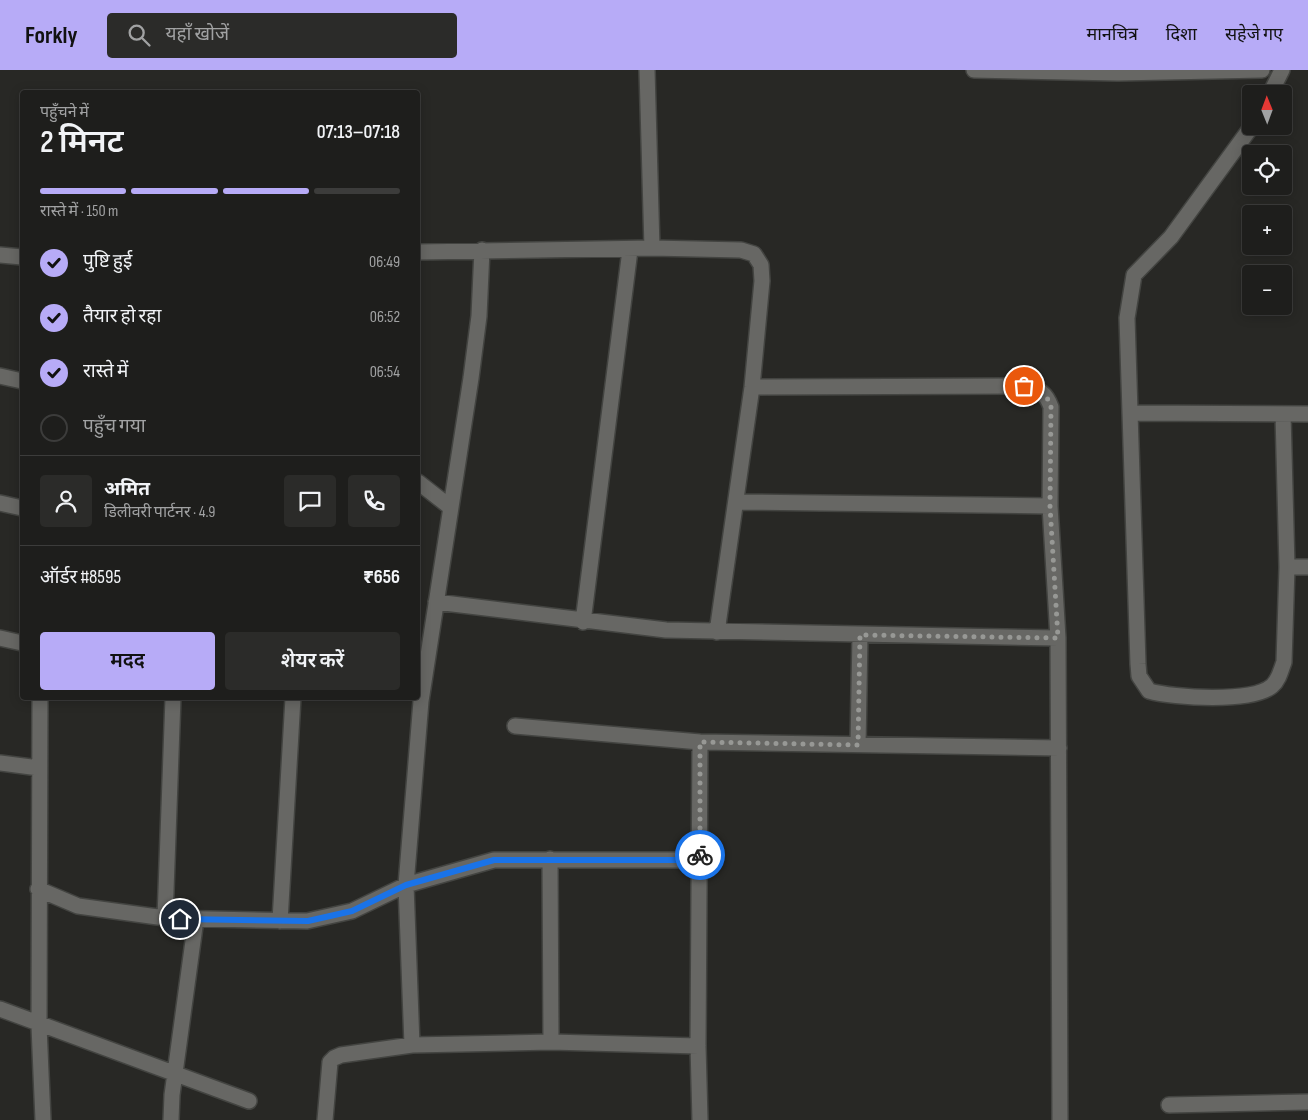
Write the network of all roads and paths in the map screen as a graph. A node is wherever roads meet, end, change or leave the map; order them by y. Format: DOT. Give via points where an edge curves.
graph roads {
  1 [pos="648,70"];
  2 [pos="974,70"];
  3 [pos="1262,70"];
  4 [pos="1282,70"];
  5 [pos="1274,85"];
  6 [pos="1245,135"];
  7 [pos="652,248"];
  8 [pos="482,250"];
  9 [pos="630,250"];
  10 [pos="420,252"];
  11 [pos="0,255"];
  12 [pos="20,257"];
  13 [pos="0,376"];
  14 [pos="20,381"];
  15 [pos="752,387"];
  16 [pos="1131,412"];
  17 [pos="1283,414"];
  18 [pos="1308,414"];
  19 [pos="420,484"];
  20 [pos="736,502"];
  21 [pos="0,503"];
  22 [pos="1050,506"];
  23 [pos="450,507"];
  24 [pos="20,508"];
  25 [pos="1308,566"];
  26 [pos="1287,567"];
  27 [pos="436,602"];
  28 [pos="583,622"];
  29 [pos="717,632"];
  30 [pos="860,635"];
  31 [pos="0,638"];
  32 [pos="1058,638"];
  33 [pos="20,643"];
  34 [pos="40,700"];
  35 [pos="173,700"];
  36 [pos="293,700"];
  37 [pos="515,726"];
  38 [pos="700,742"];
  39 [pos="858,745"];
  40 [pos="1059,748"];
  41 [pos="0,763"];
  42 [pos="39,768"];
  43 [pos="550,859"];
  44 [pos="700,860"];
  45 [pos="406,885"];
  46 [pos="38,889"];
  47 [pos="165,918"];
  48 [pos="196,919"];
  49 [pos="280,921"];
  50 [pos="0,1009"];
  51 [pos="39,1026"];
  52 [pos="551,1042"];
  53 [pos="412,1045"];
  54 [pos="698,1046"];
  55 [pos="175,1074"];
  56 [pos="249,1101"];
  57 [pos="1308,1102"];
  58 [pos="1169,1105"];
  59 [pos="43,1120"];
  60 [pos="171,1120"];
  61 [pos="326,1120"];
  62 [pos="700,1120"];
  63 [pos="1060,1120"];
  1 -- 7 [label="street"];
  2 -- 3 [label="street" via="1118,73"];
  4 -- 5 [label="street"];
  6 -- 16 [label="street" via="1171,237 1134,275 1127,318"];
  7 -- 9 [label="street"];
  7 -- 15 [label="street" via="741,250 754,254 761,264 762,281"];
  8 -- 9 [label="street"];
  8 -- 10 [label="street"];
  8 -- 23 [label="street" via="479,316"];
  9 -- 28 [label="street"];
  11 -- 12 [label="street"];
  13 -- 14 [label="street"];
  15 -- 20 [label="street"];
  15 -- 22 [label="street" via="1037,388 1047,395 1051,407"];
  16 -- 17 [label="street"];
  16 -- 26 [label="street" via="1138,664 1139,676 1149,691 1167,696 1247,696 1273,686 1284,662"];
  17 -- 18 [label="street"];
  17 -- 26 [label="street"];
  19 -- 23 [label="street"];
  20 -- 22 [label="street"];
  20 -- 29 [label="street"];
  21 -- 24 [label="street"];
  22 -- 32 [label="street"];
  23 -- 27 [label="street"];
  25 -- 26 [label="street"];
  27 -- 28 [label="street"];
  27 -- 45 [label="street" via="421,700"];
  28 -- 29 [label="street"];
  29 -- 30 [label="street"];
  30 -- 32 [label="street"];
  30 -- 39 [label="street"];
  31 -- 33 [label="street"];
  32 -- 40 [label="street"];
  34 -- 42 [label="street"];
  35 -- 47 [label="street"];
  36 -- 49 [label="street"];
  37 -- 38 [label="street"];
  38 -- 39 [label="street"];
  38 -- 44 [label="street"];
  39 -- 40 [label="street"];
  40 -- 63 [label="street"];
  41 -- 42 [label="street"];
  42 -- 46 [label="street"];
  43 -- 44 [label="street"];
  43 -- 45 [label="street" via="494,860"];
  43 -- 52 [label="street"];
  44 -- 54 [label="street"];
  45 -- 49 [label="street" via="352,911 308,921"];
  45 -- 53 [label="street"];
  46 -- 47 [label="street" via="78,906"];
  46 -- 51 [label="street"];
  47 -- 48 [label="street"];
  48 -- 49 [label="street"];
  48 -- 55 [label="street"];
  50 -- 51 [label="street"];
  51 -- 55 [label="street"];
  51 -- 59 [label="street"];
  52 -- 53 [label="street"];
  52 -- 54 [label="street"];
  53 -- 61 [label="street" via="334,1058 330,1062"];
  54 -- 62 [label="street"];
  55 -- 56 [label="street"];
  55 -- 60 [label="street"];
  57 -- 58 [label="street"];
}
